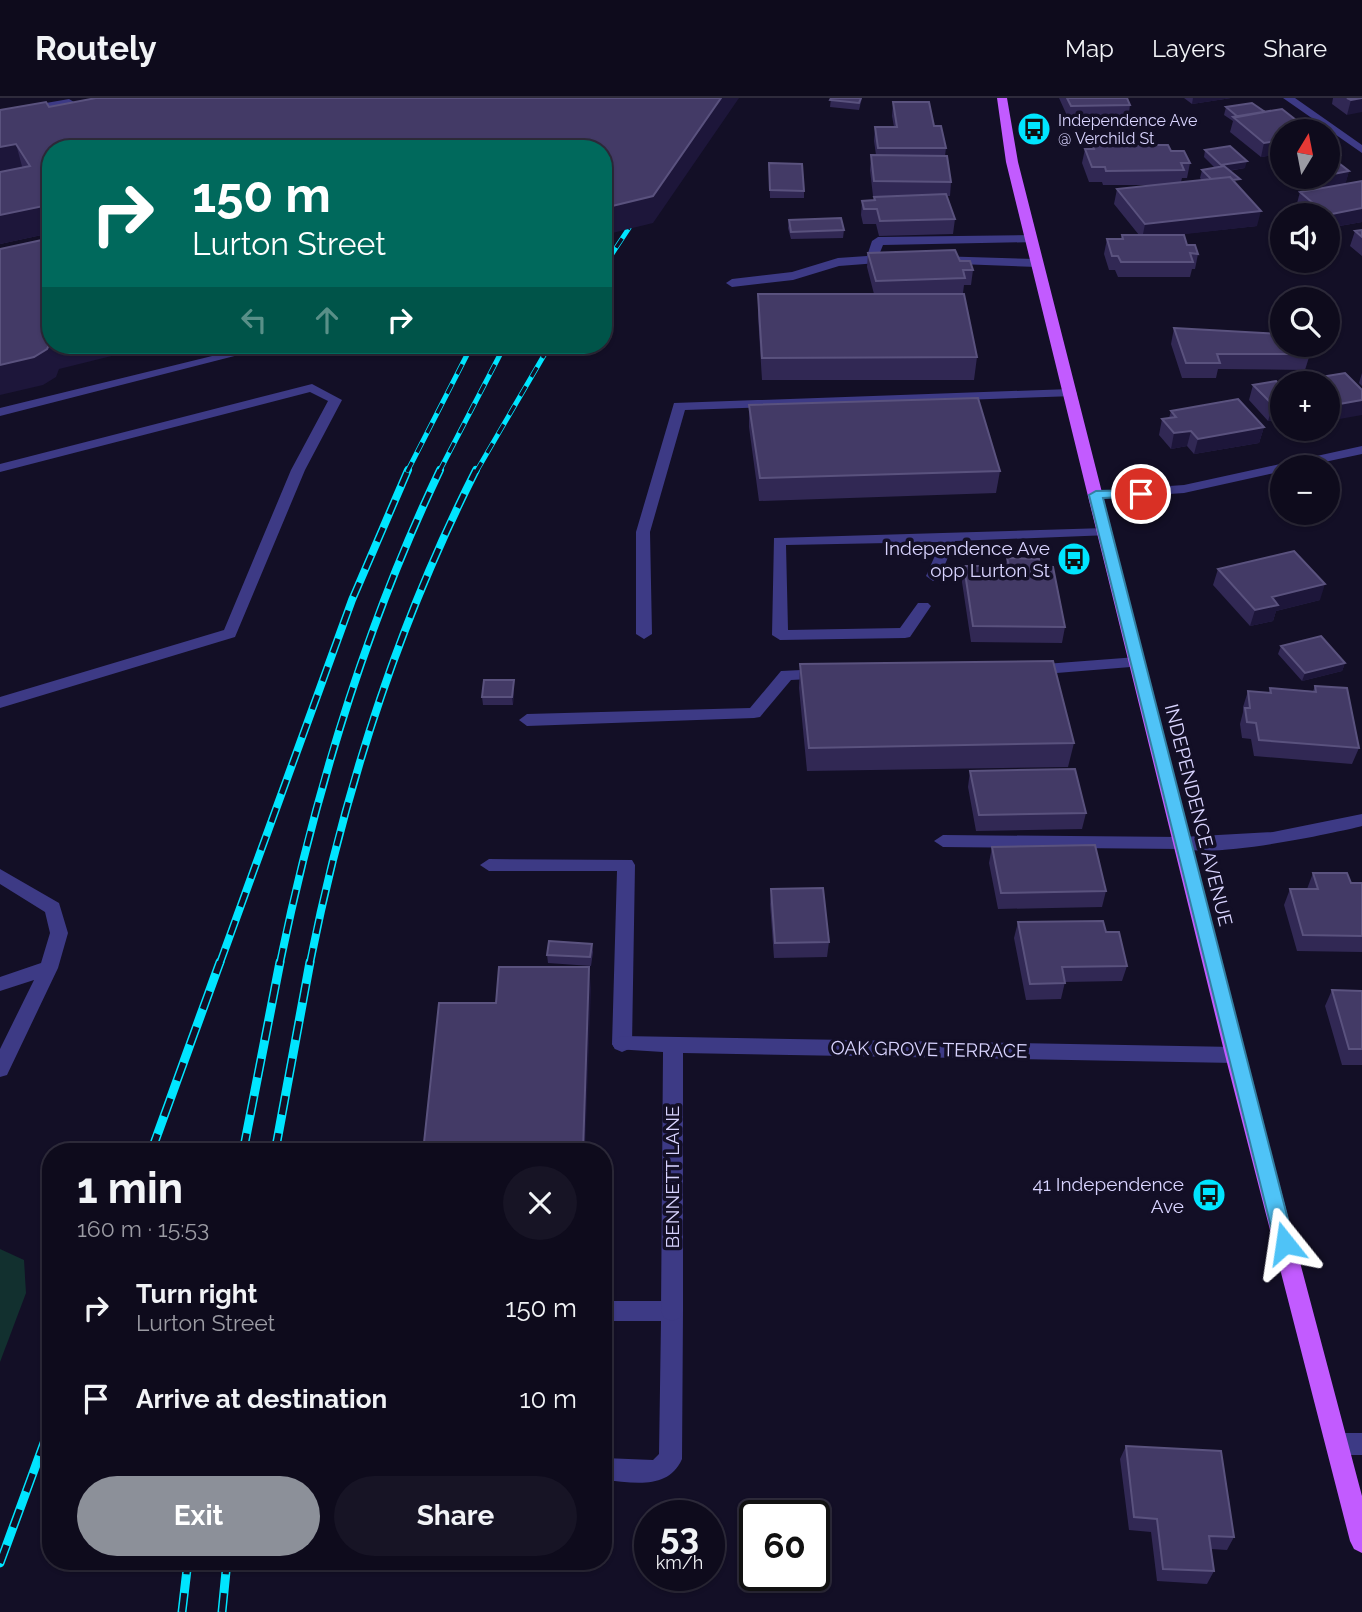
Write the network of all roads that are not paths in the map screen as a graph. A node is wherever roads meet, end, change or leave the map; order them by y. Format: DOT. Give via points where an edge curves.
graph roads {
  1 [pos="20,98"];
  2 [pos="1002,98"];
  3 [pos="1288,98"];
  4 [pos="68,100"];
  5 [pos="0,114"];
  6 [pos="28,114"];
  7 [pos="1362,150"];
  8 [pos="1032,239"];
  9 [pos="872,258"];
  10 [pos="898,259"];
  11 [pos="923,260"];
  12 [pos="1037,263"];
  13 [pos="732,283"];
  14 [pos="235,354"];
  15 [pos="43,385"];
  16 [pos="22,390"];
  17 [pos="85,391"];
  18 [pos="1070,393"];
  19 [pos="0,411"];
  20 [pos="1362,450"];
  21 [pos="1339,455"];
  22 [pos="0,468"];
  23 [pos="1270,470"];
  24 [pos="1096,495"];
  25 [pos="1105,532"];
  26 [pos="950,537"];
  27 [pos="933,576"];
  28 [pos="923,606"];
  29 [pos="644,634"];
  30 [pos="1137,662"];
  31 [pos="1010,671"];
  32 [pos="842,674"];
  33 [pos="0,703"];
  34 [pos="527,720"];
  35 [pos="1362,820"];
  36 [pos="943,841"];
  37 [pos="1182,843"];
  38 [pos="488,865"];
  39 [pos="0,876"];
  40 [pos="49,968"];
  41 [pos="0,984"];
  42 [pos="673,1044"];
  43 [pos="1235,1055"];
  44 [pos="0,1069"];
  45 [pos="612,1311"];
  46 [pos="672,1311"];
  47 [pos="1337,1444"];
  48 [pos="1362,1444"];
  49 [pos="612,1469"];
  50 [pos="1362,1541"];
  1 -- 6 [label="street"];
  2 -- 8 [label="main road, INDEPENDENCE AVENUE" via="1012,162"];
  3 -- 7 [label="street"];
  4 -- 6 [label="street"];
  5 -- 6 [label="street"];
  8 -- 9 [label="street" via="878,241"];
  8 -- 12 [label="main road, INDEPENDENCE AVENUE"];
  9 -- 10 [label="street"];
  9 -- 13 [label="street" via="838,262 793,276"];
  11 -- 12 [label="street"];
  12 -- 18 [label="main road, INDEPENDENCE AVENUE"];
  14 -- 17 [label="street"];
  15 -- 17 [label="street"];
  16 -- 19 [label="street"];
  17 -- 19 [label="street"];
  18 -- 24 [label="main road, INDEPENDENCE AVENUE"];
  18 -- 29 [label="street" via="679,406 643,532"];
  20 -- 21 [label="street"];
  22 -- 33 [label="street" via="312,388 335,400 298,470 230,633"];
  23 -- 24 [label="street" via="1184,489"];
  24 -- 25 [label="main road, INDEPENDENCE AVENUE"];
  25 -- 26 [label="street"];
  25 -- 30 [label="main road, INDEPENDENCE AVENUE"];
  26 -- 27 [label="street"];
  26 -- 28 [label="street" via="779,541 780,635 905,633"];
  30 -- 31 [label="street"];
  30 -- 37 [label="main road, INDEPENDENCE AVENUE"];
  32 -- 34 [label="street" via="787,675 754,713"];
  35 -- 37 [label="street" via="1261,842"];
  36 -- 37 [label="street"];
  37 -- 43 [label="main road, INDEPENDENCE AVENUE"];
  38 -- 42 [label="street, OAK GROVE TERRACE" via="626,864 622,1044"];
  39 -- 40 [label="street" via="52,908 59,933"];
  40 -- 41 [label="street"];
  40 -- 44 [label="street"];
  42 -- 43 [label="street, OAK GROVE TERRACE"];
  42 -- 46 [label="street, BENNETT LANE"];
  43 -- 47 [label="main road, INDEPENDENCE AVENUE"];
  45 -- 46 [label="street"];
  46 -- 49 [label="street, BENNETT LANE" via="670,1460 657,1471"];
  47 -- 48 [label="street"];
  47 -- 50 [label="main road, INDEPENDENCE AVENUE"];
}
